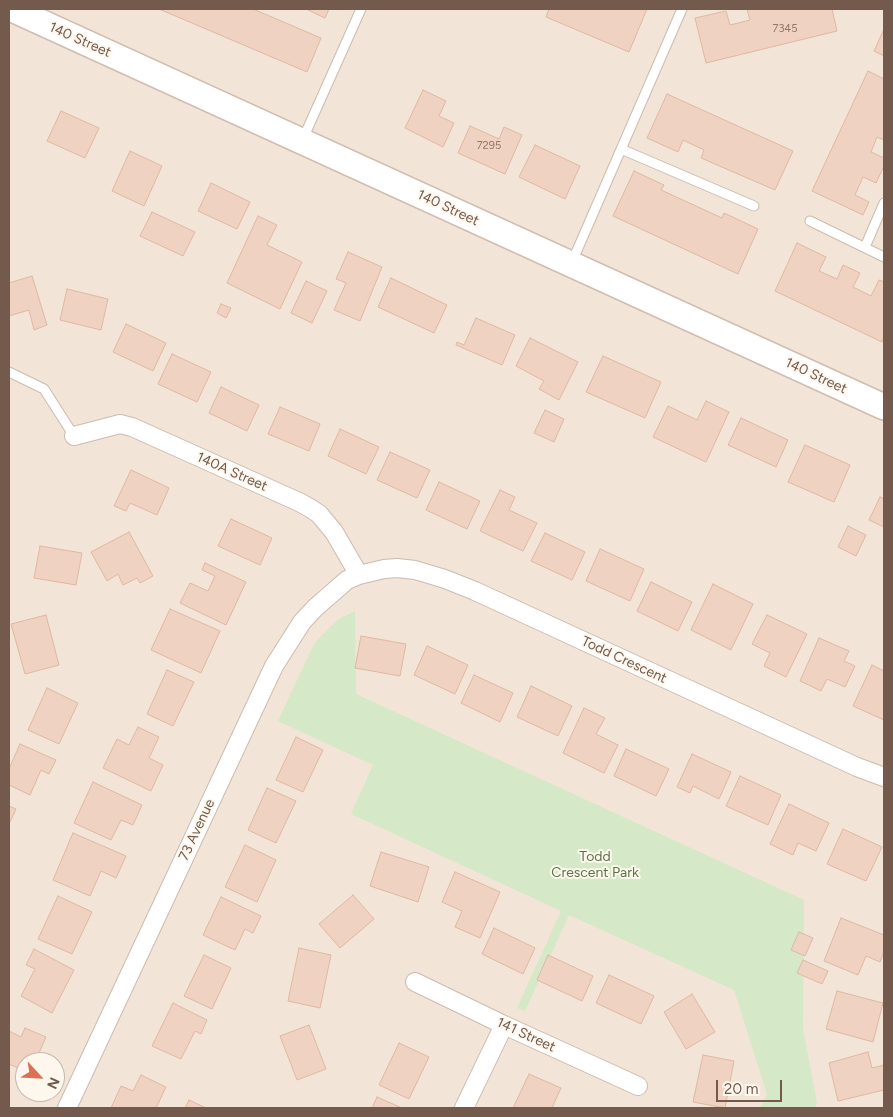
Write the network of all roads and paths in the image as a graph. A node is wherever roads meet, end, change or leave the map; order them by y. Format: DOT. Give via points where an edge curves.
graph roads {
  1 [pos="12,9"];
  2 [pos="361,9"];
  3 [pos="682,9"];
  4 [pos="302,141"];
  5 [pos="621,149"];
  6 [pos="884,202"];
  7 [pos="754,206"];
  8 [pos="810,221"];
  9 [pos="865,247"];
  10 [pos="884,256"];
  11 [pos="571,264"];
  12 [pos="9,372"];
  13 [pos="884,407"];
  14 [pos="74,436"];
  15 [pos="359,575"];
  16 [pos="884,777"];
  17 [pos="415,982"];
  18 [pos="504,1025"];
  19 [pos="638,1086"];
  20 [pos="67,1108"];
  21 [pos="464,1108"];
  1 -- 4 [label="main road, 140 Street"];
  2 -- 4 [label="lane"];
  3 -- 5 [label="lane"];
  4 -- 11 [label="main road, 140 Street"];
  5 -- 7 [label="lane"];
  5 -- 11 [label="lane"];
  6 -- 9 [label="lane"];
  8 -- 9 [label="lane"];
  9 -- 10 [label="lane"];
  11 -- 13 [label="main road, 140 Street"];
  12 -- 14 [label="lane" via="44,389"];
  14 -- 15 [label="street, 140A Street" via="120,424 132,427 299,502 318,514 334,532"];
  15 -- 16 [label="street, Todd Crescent" via="397,568 444,579"];
  15 -- 20 [label="street, 73 Avenue" via="347,580 315,608 302,622 274,666"];
  17 -- 18 [label="street, 141 Street"];
  18 -- 19 [label="street, 141 Street"];
  18 -- 21 [label="street"];
}
